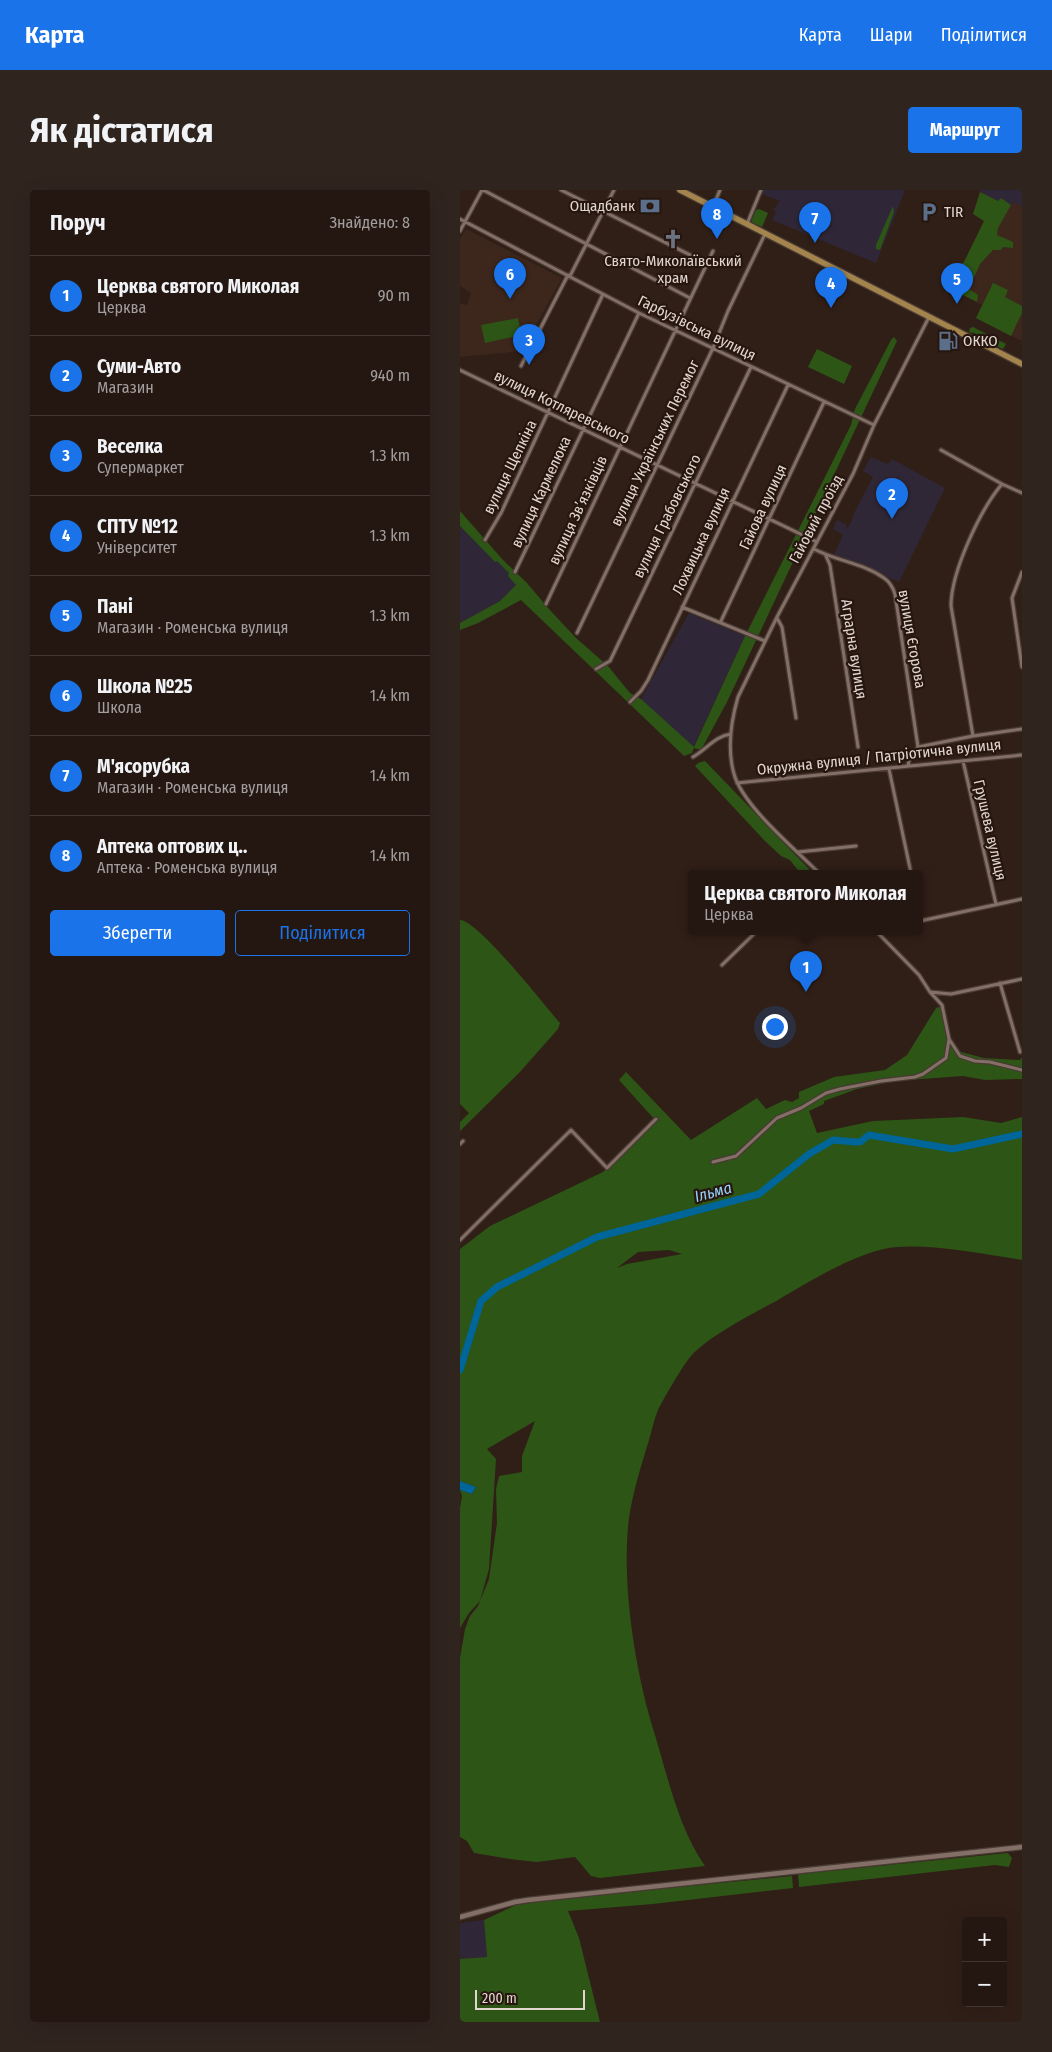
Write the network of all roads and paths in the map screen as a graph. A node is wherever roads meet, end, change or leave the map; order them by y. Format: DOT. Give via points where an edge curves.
graph roads {
  1 [pos="483,190"];
  2 [pos="561,190"];
  3 [pos="614,190"];
  4 [pos="680,190"];
  5 [pos="720,190"];
  6 [pos="760,190"];
  7 [pos="713,207"];
  8 [pos="603,211"];
  9 [pos="460,219"];
  10 [pos="465,222"];
  11 [pos="747,225"];
  12 [pos="460,231"];
  13 [pos="765,234"];
  14 [pos="586,245"];
  15 [pos="713,251"];
  16 [pos="706,264"];
  17 [pos="569,276"];
  18 [pos="603,294"];
  19 [pos="690,298"];
  20 [pos="639,313"];
  21 [pos="929,318"];
  22 [pos="675,330"];
  23 [pos="713,348"];
  24 [pos="1022,364"];
  25 [pos="521,366"];
  26 [pos="751,367"];
  27 [pos="460,370"];
  28 [pos="788,385"];
  29 [pos="824,402"];
  30 [pos="549,413"];
  31 [pos="874,426"];
  32 [pos="583,429"];
  33 [pos="620,447"];
  34 [pos="941,450"];
  35 [pos="657,465"];
  36 [pos="695,483"];
  37 [pos="1002,484"];
  38 [pos="1022,492"];
  39 [pos="732,502"];
  40 [pos="770,520"];
  41 [pos="485,540"];
  42 [pos="817,542"];
  43 [pos="814,549"];
  44 [pos="826,556"];
  45 [pos="515,572"];
  46 [pos="1022,572"];
  47 [pos="546,604"];
  48 [pos="682,607"];
  49 [pos="777,617"];
  50 [pos="721,622"];
  51 [pos="577,634"];
  52 [pos="765,641"];
  53 [pos="1022,667"];
  54 [pos="596,669"];
  55 [pos="630,702"];
  56 [pos="796,718"];
  57 [pos="1022,729"];
  58 [pos="731,734"];
  59 [pos="973,736"];
  60 [pos="858,747"];
  61 [pos="918,747"];
  62 [pos="1022,755"];
  63 [pos="693,757"];
  64 [pos="962,761"];
  65 [pos="908,766"];
  66 [pos="889,768"];
  67 [pos="737,783"];
  68 [pos="856,846"];
  69 [pos="797,852"];
  70 [pos="814,870"];
  71 [pos="910,870"];
  72 [pos="1022,899"];
  73 [pos="996,904"];
  74 [pos="923,920"];
  75 [pos="753,935"];
  76 [pos="880,935"];
  77 [pos="722,965"];
  78 [pos="1022,979"];
  79 [pos="1000,983"];
  80 [pos="930,992"];
  81 [pos="948,1039"];
  82 [pos="1020,1052"];
  83 [pos="1022,1070"];
  84 [pos="656,1120"];
  85 [pos="713,1162"];
  86 [pos="460,1240"];
  87 [pos="1022,1846"];
  88 [pos="460,1917"];
  1 -- 10 [label="street"];
  1 -- 14 [label="street"];
  2 -- 8 [label="street"];
  3 -- 8 [label="street"];
  4 -- 7 [label="main road"];
  5 -- 7 [label="street"];
  6 -- 11 [label="street"];
  7 -- 11 [label="main road"];
  8 -- 14 [label="street"];
  8 -- 16 [label="street"];
  9 -- 10 [label="street, Гарбузівська вулиця"];
  10 -- 12 [label="street"];
  10 -- 17 [label="street, Гарбузівська вулиця"];
  11 -- 13 [label="main road"];
  13 -- 21 [label="main road"];
  13 -- 23 [label="street, вулиця Українських Перемог"];
  14 -- 17 [label="street"];
  14 -- 19 [label="street"];
  15 -- 16 [label="street, вулиця Звʼязківців"];
  16 -- 19 [label="street, вулиця Звʼязківців"];
  17 -- 18 [label="street, Гарбузівська вулиця"];
  17 -- 25 [label="street"];
  18 -- 20 [label="street, Гарбузівська вулиця"];
  18 -- 30 [label="street, вулиця Щепкіна"];
  19 -- 22 [label="street, вулиця Звʼязківців"];
  20 -- 22 [label="street, Гарбузівська вулиця"];
  20 -- 32 [label="street, вулиця Кармелюка"];
  21 -- 24 [label="main road"];
  21 -- 31 [label="street, Гайовий проїзд"];
  22 -- 23 [label="street, Гарбузівська вулиця"];
  22 -- 33 [label="street, вулиця Звʼязківців"];
  23 -- 26 [label="street, Гарбузівська вулиця"];
  23 -- 35 [label="street, вулиця Українських Перемог"];
  26 -- 28 [label="street, Гарбузівська вулиця"];
  26 -- 36 [label="street, вулиця Грабовського"];
  27 -- 30 [label="street, вулиця Котляревського"];
  28 -- 29 [label="street, Гарбузівська вулиця"];
  28 -- 39 [label="street, Лохвицька вулиця"];
  29 -- 31 [label="street, Гарбузівська вулиця"];
  29 -- 40 [label="street, Гайова вулиця"];
  30 -- 32 [label="street, вулиця Котляревського"];
  30 -- 41 [label="street, вулиця Щепкіна" via="501,514"];
  31 -- 42 [label="street, Гайовий проїзд"];
  32 -- 33 [label="street, вулиця Котляревського"];
  32 -- 45 [label="street, вулиця Кармелюка"];
  33 -- 35 [label="street, вулиця Котляревського"];
  33 -- 47 [label="street, вулиця Звʼязківців"];
  34 -- 37 [label="street"];
  35 -- 36 [label="street, вулиця Котляревського"];
  35 -- 51 [label="street, вулиця Українських Перемог"];
  36 -- 39 [label="street, вулиця Котляревського"];
  36 -- 54 [label="street, вулиця Грабовського" via="610,661"];
  37 -- 38 [label="street"];
  37 -- 59 [label="street" via="975,529 951,592"];
  39 -- 40 [label="street, вулиця Котляревського"];
  39 -- 48 [label="street, Лохвицька вулиця"];
  40 -- 42 [label="street, вулиця Котляревського"];
  40 -- 50 [label="street, Гайова вулиця"];
  42 -- 43 [label="street, Гайовий проїзд"];
  43 -- 44 [label="street"];
  43 -- 49 [label="street, Гайовий проїзд"];
  44 -- 60 [label="street, Аграрна вулиця"];
  44 -- 61 [label="street, вулиця Єгорова" via="852,563 885,578 892,585"];
  46 -- 53 [label="street" via="1012,598"];
  48 -- 50 [label="street"];
  48 -- 55 [label="street, Лохвицька вулиця" via="648,680"];
  49 -- 52 [label="street, Гайовий проїзд"];
  49 -- 56 [label="street" via="782,627"];
  50 -- 52 [label="street"];
  52 -- 58 [label="street, Гайовий проїзд" via="738,697"];
  57 -- 59 [label="street"];
  58 -- 63 [label="street" via="721,735"];
  58 -- 67 [label="street" via="730,754"];
  59 -- 61 [label="street"];
  61 -- 65 [label="street" via="908,760"];
  62 -- 64 [label="street, Окружна вулиця / Патріотична вулиця"];
  64 -- 65 [label="street, Окружна вулиця / Патріотична вулиця"];
  64 -- 73 [label="street, Грушева вулиця"];
  65 -- 66 [label="street, Окружна вулиця / Патріотична вулиця"];
  66 -- 67 [label="street, Окружна вулиця / Патріотична вулиця"];
  66 -- 71 [label="street"];
  67 -- 69 [label="street" via="770,826"];
  68 -- 69 [label="street"];
  69 -- 70 [label="street"];
  72 -- 73 [label="street"];
  73 -- 74 [label="street"];
  75 -- 77 [label="street"];
  76 -- 80 [label="street" via="919,975"];
  78 -- 79 [label="street"];
  79 -- 80 [label="street" via="951,994"];
  79 -- 82 [label="street"];
  80 -- 81 [label="street" via="942,1005"];
  81 -- 83 [label="street" via="960,1056"];
  81 -- 85 [label="street" via="946,1058 923,1074 826,1093 777,1118 736,1156"];
  84 -- 86 [label="street" via="607,1168 570,1130"];
  87 -- 88 [label="street" via="528,1900"];
}
